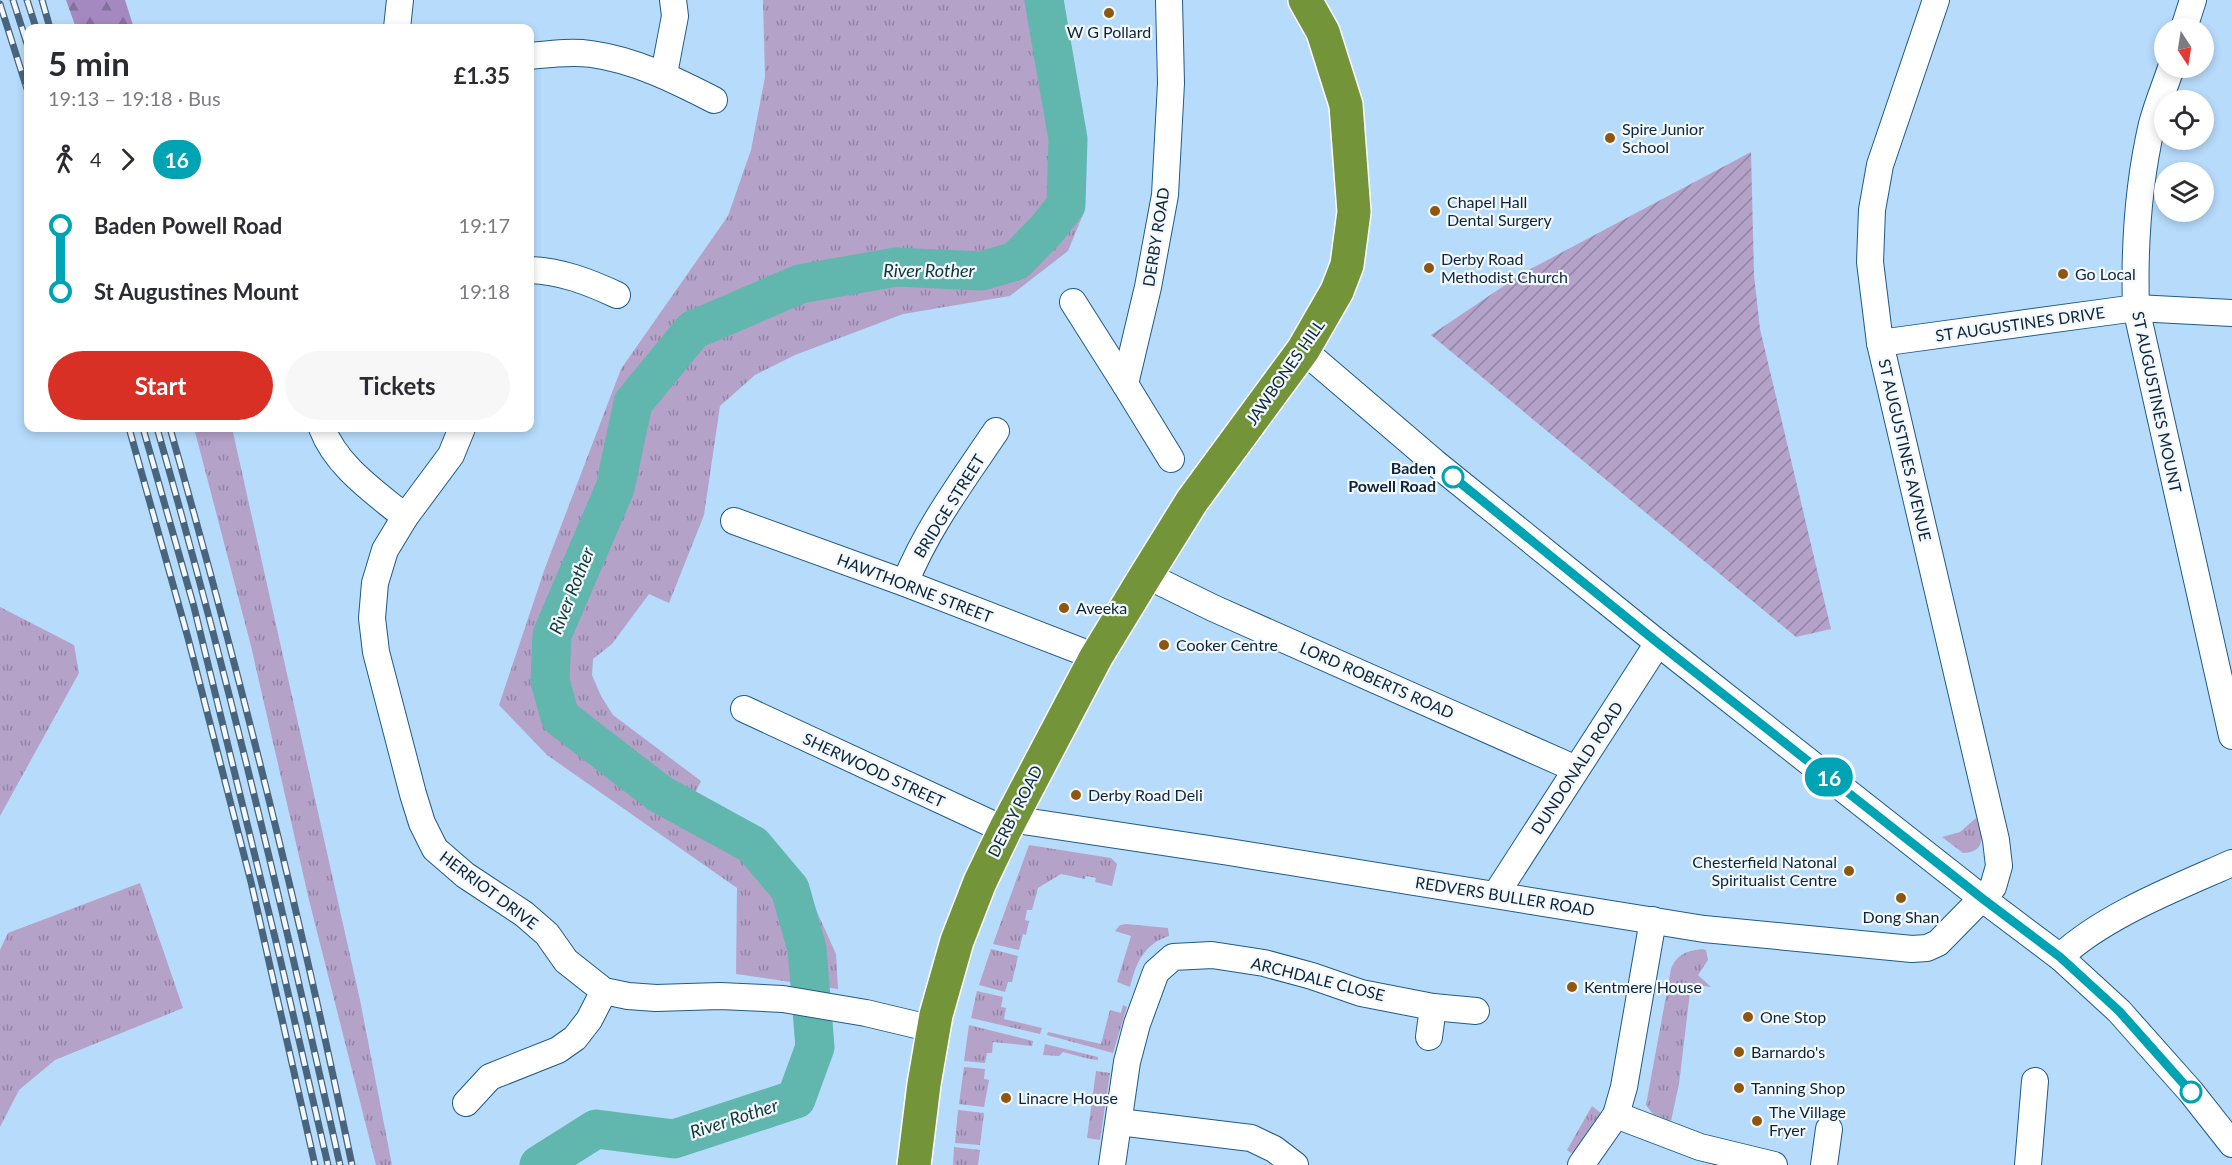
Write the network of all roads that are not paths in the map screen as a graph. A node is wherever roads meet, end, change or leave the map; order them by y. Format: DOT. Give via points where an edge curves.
graph roads {
  1 [pos="400,0"];
  2 [pos="673,0"];
  3 [pos="1169,0"];
  4 [pos="1305,0"];
  5 [pos="1936,0"];
  6 [pos="2193,0"];
  7 [pos="2187,18"];
  8 [pos="397,24"];
  9 [pos="534,56"];
  10 [pos="664,74"];
  11 [pos="2167,78"];
  12 [pos="714,100"];
  13 [pos="534,270"];
  14 [pos="617,295"];
  15 [pos="1073,302"];
  16 [pos="2136,308"];
  17 [pos="2232,313"];
  18 [pos="1880,344"];
  19 [pos="1304,350"];
  20 [pos="1125,384"];
  21 [pos="996,431"];
  22 [pos="324,432"];
  23 [pos="460,432"];
  24 [pos="1171,459"];
  25 [pos="1200,490"];
  26 [pos="405,517"];
  27 [pos="734,521"];
  28 [pos="1146,575"];
  29 [pos="905,583"];
  30 [pos="1658,643"];
  31 [pos="1096,657"];
  32 [pos="744,710"];
  33 [pos="2232,736"];
  34 [pos="1576,769"];
  35 [pos="1007,825"];
  36 [pos="2232,863"];
  37 [pos="1496,894"];
  38 [pos="1983,899"];
  39 [pos="1653,920"];
  40 [pos="2060,957"];
  41 [pos="604,991"];
  42 [pos="1433,1007"];
  43 [pos="1476,1011"];
  44 [pos="933,1029"];
  45 [pos="1429,1037"];
  46 [pos="2035,1081"];
  47 [pos="466,1103"];
  48 [pos="1616,1115"];
  49 [pos="1119,1122"];
  50 [pos="1829,1129"];
  51 [pos="2232,1144"];
  52 [pos="1294,1164"];
  53 [pos="914,1165"];
  54 [pos="1112,1165"];
  55 [pos="1581,1165"];
  56 [pos="1774,1165"];
  57 [pos="1824,1165"];
  58 [pos="2028,1165"];
  1 -- 8 [label="street"];
  2 -- 10 [label="street" via="675,16"];
  3 -- 20 [label="street, DERBY ROAD" via="1171,82 1165,195"];
  4 -- 19 [label="highway, JAWBONES HILL" via="1323,32 1346,105 1354,212 1350,248 1340,282"];
  5 -- 18 [label="street, ST AUGUSTINES AVENUE" via="1880,165 1872,210 1870,262"];
  6 -- 7 [label="street"];
  9 -- 10 [label="street" via="590,54"];
  10 -- 12 [label="street"];
  11 -- 16 [label="street, ST AUGUSTINES MOUNT" via="2152,122 2139,192 2134,256"];
  13 -- 14 [label="street" via="565,274 586,292"];
  15 -- 20 [label="street"];
  16 -- 17 [label="street, ST AUGUSTINES DRIVE"];
  16 -- 18 [label="street, ST AUGUSTINES DRIVE"];
  16 -- 33 [label="street, ST AUGUSTINES MOUNT"];
  18 -- 38 [label="street, ST AUGUSTINES AVENUE" via="1996,840 1999,866 1993,887"];
  19 -- 25 [label="highway, JAWBONES HILL"];
  19 -- 30 [label="street" via="1434,462"];
  20 -- 24 [label="street"];
  21 -- 29 [label="street, BRIDGE STREET" via="936,520"];
  22 -- 26 [label="street" via="337,455 360,480"];
  23 -- 26 [label="street, HERRIOT DRIVE" via="451,455"];
  25 -- 28 [label="highway, DERBY ROAD"];
  26 -- 41 [label="street, HERRIOT DRIVE" via="385,550 375,583 372,618 376,652 422,823 435,849 465,875 524,914 547,934 566,962"];
  27 -- 29 [label="street, HAWTHORNE STREET"];
  28 -- 31 [label="highway, DERBY ROAD"];
  28 -- 34 [label="street, LORD ROBERTS ROAD"];
  29 -- 31 [label="street, HAWTHORNE STREET"];
  30 -- 34 [label="street, DUNDONALD ROAD"];
  30 -- 38 [label="street"];
  31 -- 35 [label="highway, DERBY ROAD"];
  32 -- 35 [label="street, SHERWOOD STREET"];
  34 -- 37 [label="street, DUNDONALD ROAD"];
  35 -- 37 [label="street, REDVERS BULLER ROAD"];
  35 -- 44 [label="highway, DERBY ROAD" via="957,941"];
  36 -- 40 [label="street" via="2156,897 2096,930"];
  37 -- 39 [label="street, REDVERS BULLER ROAD"];
  38 -- 39 [label="street, REDVERS BULLER ROAD" via="1938,943 1912,950 1704,929"];
  38 -- 40 [label="street"];
  39 -- 48 [label="street"];
  40 -- 51 [label="street" via="2119,1011"];
  41 -- 44 [label="street, HERRIOT DRIVE" via="656,998 783,999"];
  41 -- 47 [label="street" via="575,1038 558,1050 485,1069"];
  42 -- 43 [label="street, ARCHDALE CLOSE"];
  42 -- 45 [label="street"];
  42 -- 49 [label="street, ARCHDALE CLOSE" via="1361,993 1264,963 1212,956 1173,957 1156,972 1137,1024"];
  44 -- 53 [label="highway, DERBY ROAD"];
  46 -- 58 [label="street"];
  48 -- 55 [label="street"];
  48 -- 56 [label="street" via="1700,1147"];
  49 -- 52 [label="street" via="1251,1138"];
  49 -- 54 [label="street, ARCHDALE CLOSE"];
  50 -- 57 [label="street"];
}
